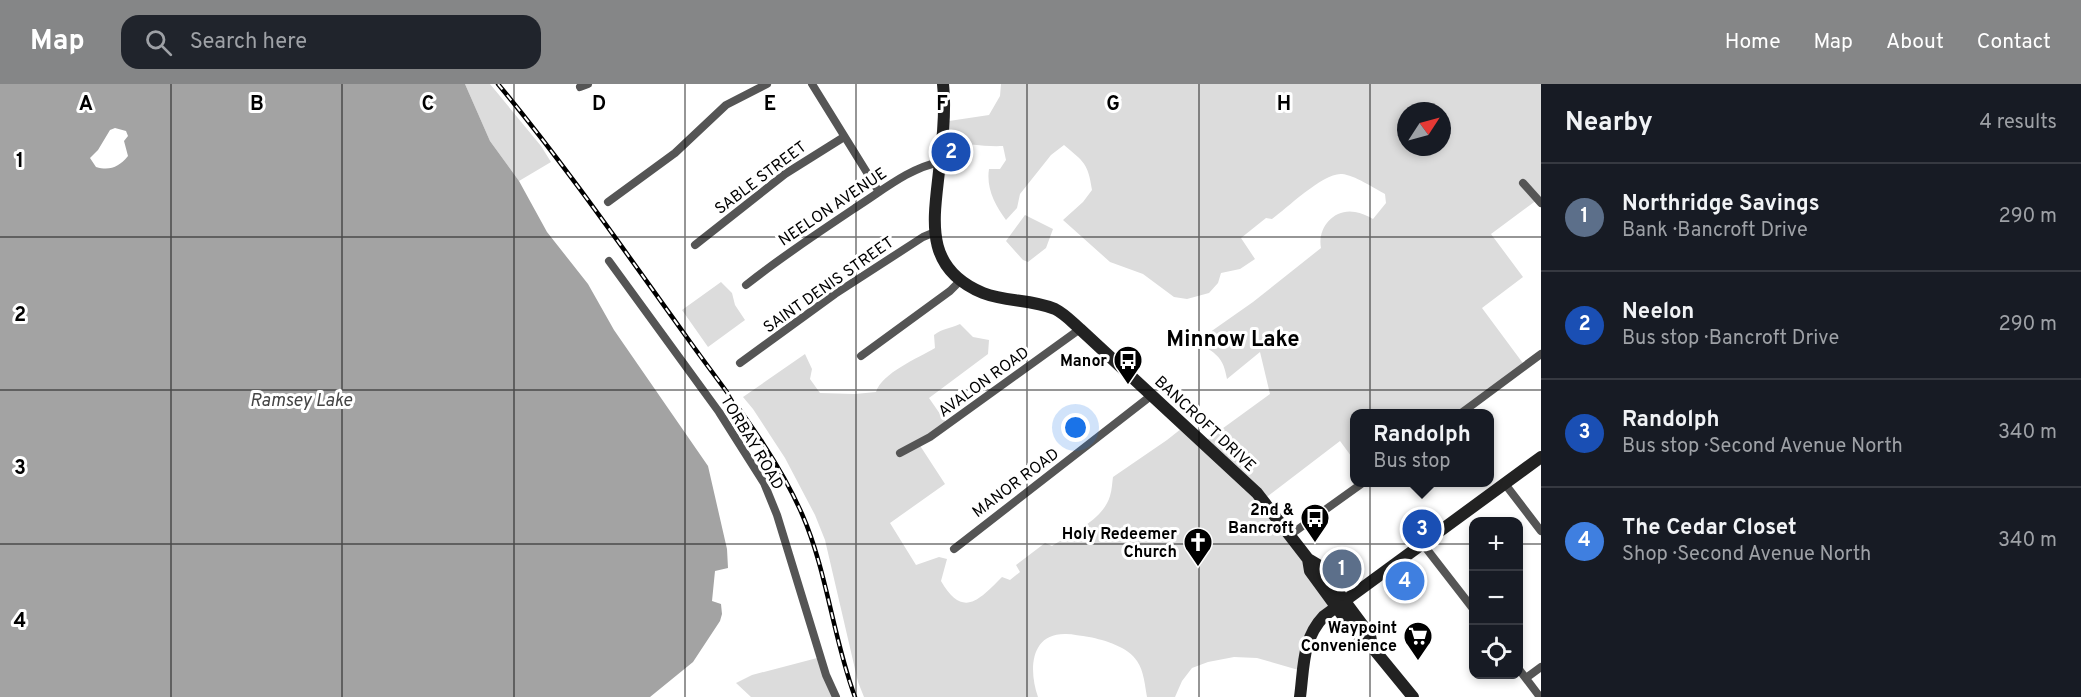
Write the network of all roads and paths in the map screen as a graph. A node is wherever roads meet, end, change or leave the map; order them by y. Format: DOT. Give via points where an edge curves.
graph roads {
  1 [pos="767,84"];
  2 [pos="812,84"];
  3 [pos="943,84"];
  4 [pos="844,137"];
  5 [pos="940,162"];
  6 [pos="1523,183"];
  7 [pos="879,192"];
  8 [pos="608,202"];
  9 [pos="1541,203"];
  10 [pos="935,232"];
  11 [pos="695,245"];
  12 [pos="609,261"];
  13 [pos="961,280"];
  14 [pos="746,285"];
  15 [pos="1080,329"];
  16 [pos="1541,354"];
  17 [pos="861,356"];
  18 [pos="740,363"];
  19 [pos="1152,395"];
  20 [pos="1467,409"];
  21 [pos="900,453"];
  22 [pos="1541,457"];
  23 [pos="1505,484"];
  24 [pos="1358,487"];
  25 [pos="1541,531"];
  26 [pos="1290,535"];
  27 [pos="1422,543"];
  28 [pos="954,549"];
  29 [pos="1340,604"];
  30 [pos="1469,605"];
  31 [pos="1541,667"];
  32 [pos="1523,674"];
  33 [pos="1526,678"];
  34 [pos="836,697"];
  35 [pos="1300,697"];
  36 [pos="1413,697"];
  37 [pos="1540,697"];
  1 -- 8 [label="street" via="726,105 675,153"];
  2 -- 4 [label="street"];
  3 -- 5 [label="main road, BANCROFT DRIVE"];
  4 -- 7 [label="street"];
  4 -- 11 [label="street, SABLE STREET" via="785,174"];
  5 -- 7 [label="street, NEELON AVENUE" via="914,171"];
  5 -- 10 [label="main road, BANCROFT DRIVE"];
  6 -- 9 [label="street"];
  7 -- 14 [label="street, NEELON AVENUE"];
  10 -- 13 [label="main road, BANCROFT DRIVE" via="941,256"];
  10 -- 18 [label="street, SAINT DENIS STREET" via="835,294"];
  12 -- 34 [label="street, TORBAY ROAD" via="719,412 764,483"];
  13 -- 15 [label="main road, BANCROFT DRIVE" via="989,295 1055,309"];
  13 -- 17 [label="street"];
  15 -- 19 [label="main road, BANCROFT DRIVE"];
  15 -- 21 [label="street, AVALON ROAD" via="930,437"];
  16 -- 20 [label="street"];
  19 -- 26 [label="main road, BANCROFT DRIVE" via="1257,493"];
  19 -- 28 [label="street, MANOR ROAD"];
  22 -- 23 [label="main road"];
  23 -- 25 [label="street"];
  23 -- 27 [label="main road"];
  24 -- 26 [label="street"];
  26 -- 29 [label="main road, BANCROFT DRIVE" via="1308,559 1310,571"];
  27 -- 29 [label="main road"];
  27 -- 30 [label="street"];
  29 -- 35 [label="main road" via="1324,616 1310,636"];
  29 -- 36 [label="main road, BANCROFT DRIVE" via="1363,642 1372,647"];
  31 -- 33 [label="street"];
  32 -- 33 [label="street"];
  33 -- 37 [label="street"];
}
